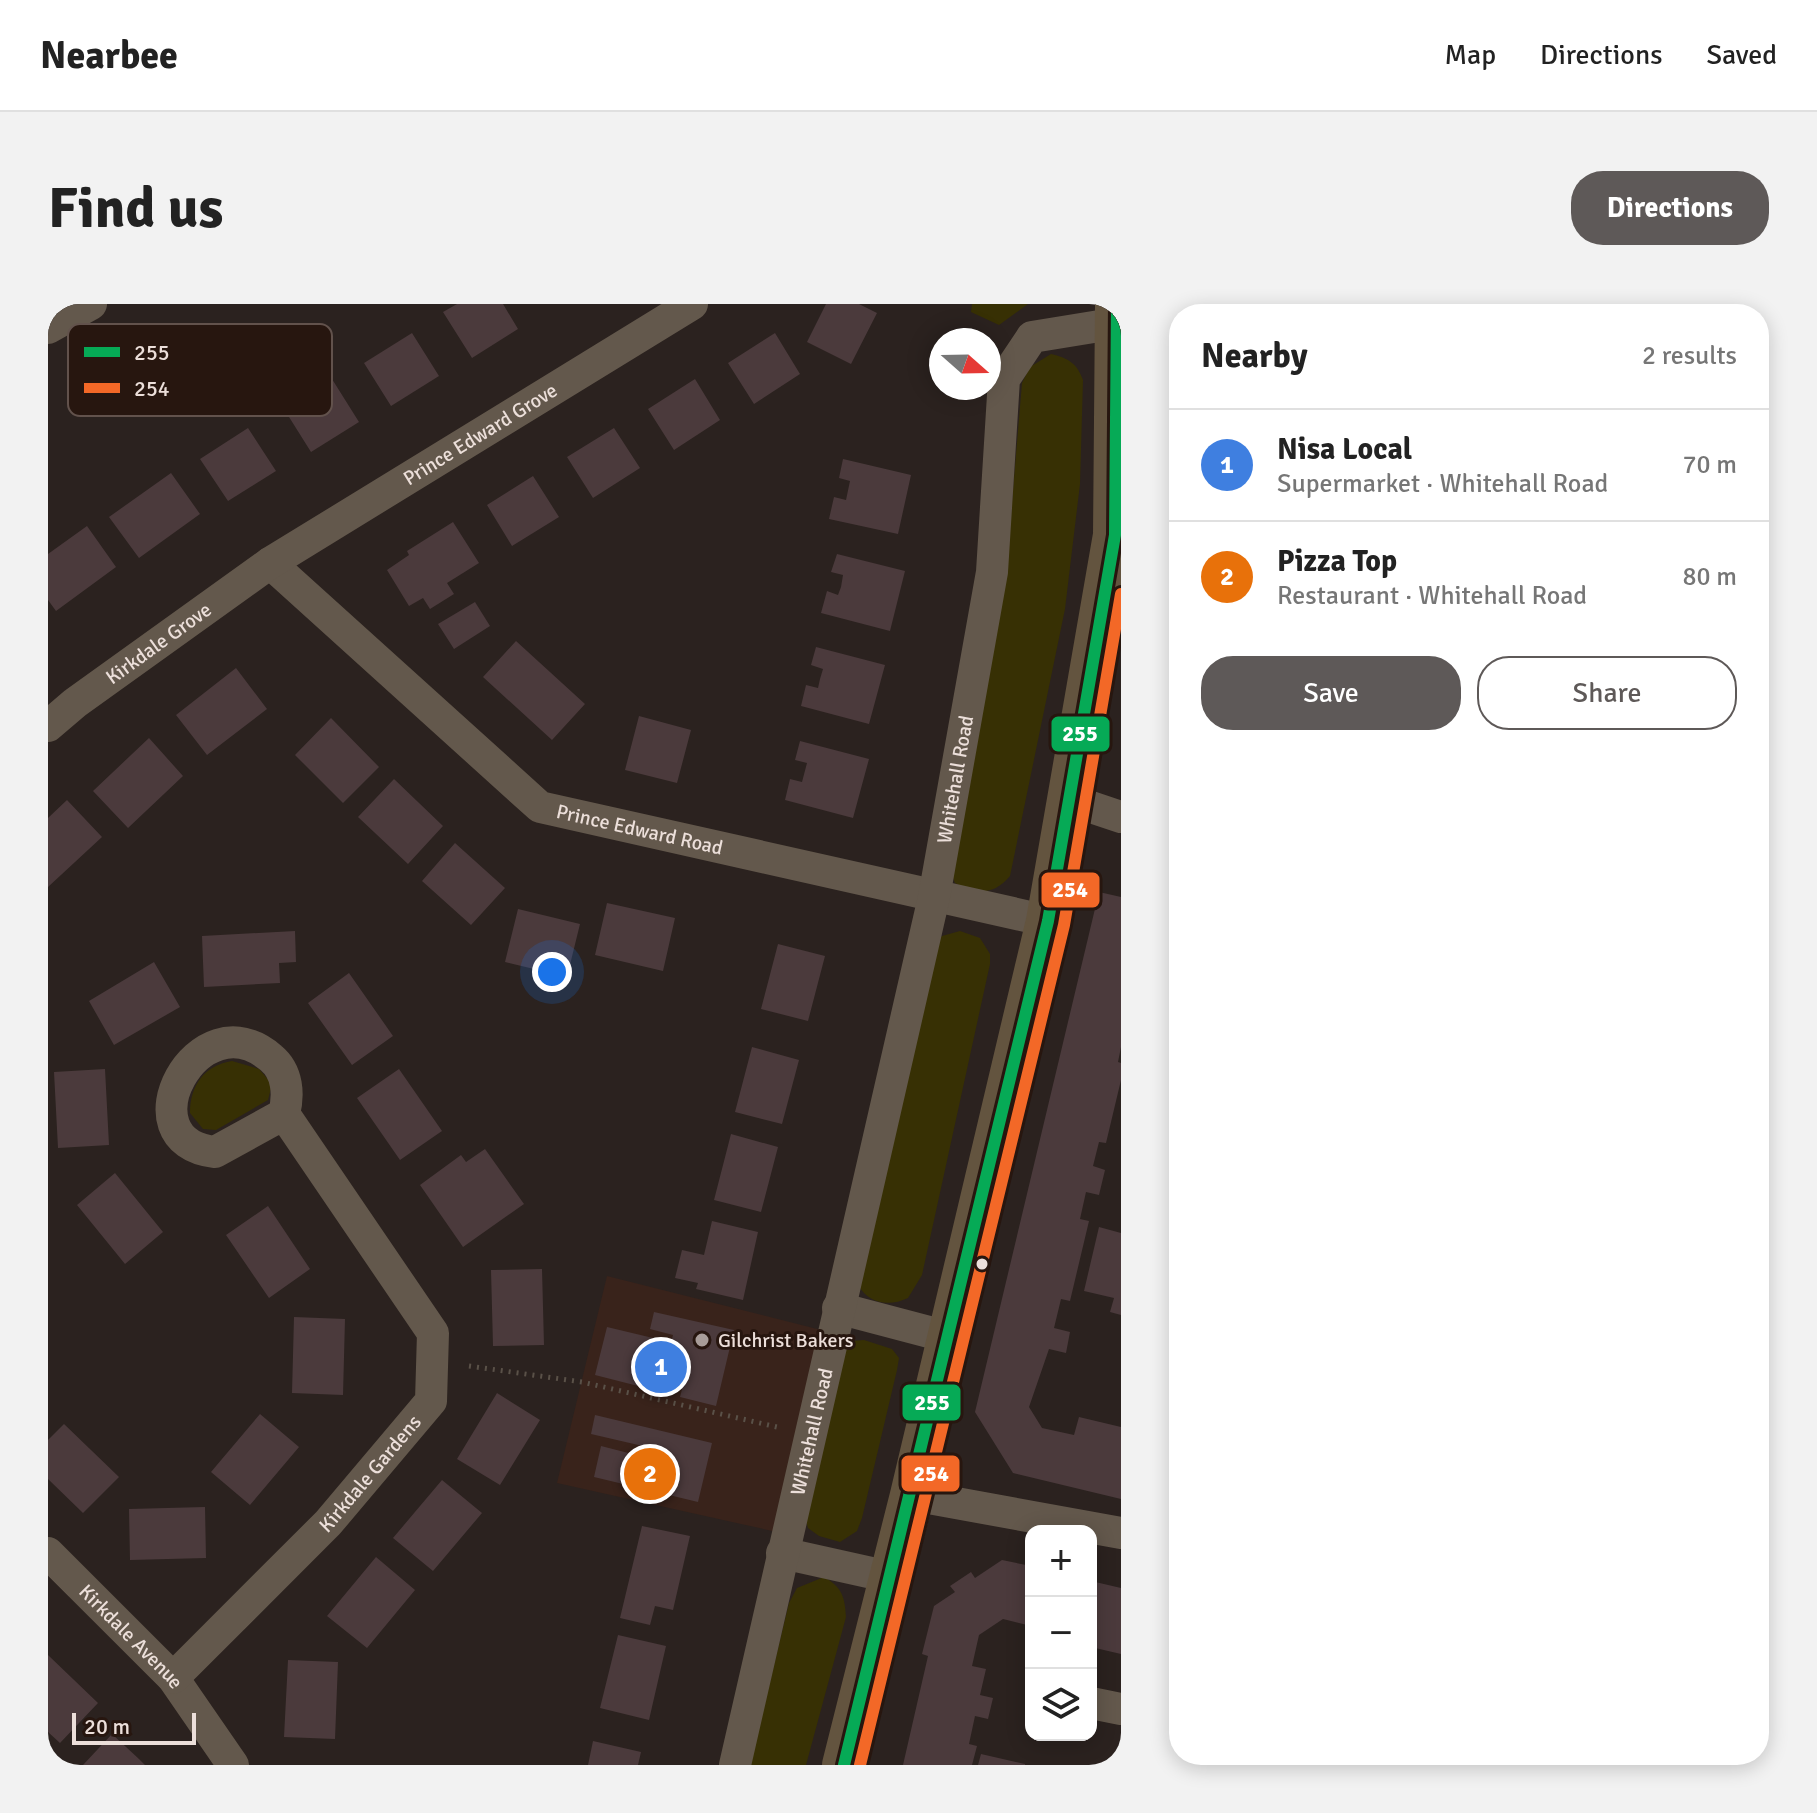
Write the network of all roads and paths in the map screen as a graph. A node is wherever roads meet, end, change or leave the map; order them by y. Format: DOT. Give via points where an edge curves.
graph roads {
  1 [pos="91,304"];
  2 [pos="692,304"];
  3 [pos="1118,314"];
  4 [pos="52,318"];
  5 [pos="270,563"];
  6 [pos="48,726"];
  7 [pos="1070,800"];
  8 [pos="1121,817"];
  9 [pos="934,897"];
  10 [pos="1048,921"];
  11 [pos="284,1114"];
  12 [pos="838,1308"];
  13 [pos="948,1337"];
  14 [pos="432,1361"];
  15 [pos="809,1434"];
  16 [pos="912,1495"];
  17 [pos="1121,1533"];
  18 [pos="48,1553"];
  19 [pos="782,1553"];
  20 [pos="890,1577"];
  21 [pos="173,1678"];
  22 [pos="1097,1704"];
  23 [pos="1121,1709"];
  24 [pos="233,1765"];
  25 [pos="735,1765"];
  26 [pos="844,1765"];
  1 -- 4 [label="street"];
  2 -- 5 [label="street, Prince Edward Grove"];
  3 -- 7 [label="main road, Whitehall Road" via="1115,535"];
  3 -- 9 [label="street, Whitehall Road" via="1032,337 1004,379 992,572"];
  5 -- 6 [label="street, Kirkdale Grove"];
  5 -- 9 [label="street, Prince Edward Road" via="540,807"];
  7 -- 8 [label="street"];
  7 -- 10 [label="main road, Whitehall Road"];
  9 -- 10 [label="street, Prince Edward Road"];
  9 -- 12 [label="street, Whitehall Road"];
  10 -- 13 [label="main road, Whitehall Road"];
  11 -- 14 [label="street, Kirkdale Gardens" via="433,1333"];
  12 -- 13 [label="street"];
  12 -- 15 [label="street, Whitehall Road"];
  13 -- 16 [label="main road, Whitehall Road"];
  14 -- 15 [label="path" via="582,1382"];
  14 -- 21 [label="street, Kirkdale Gardens" via="431,1401 328,1523"];
  15 -- 19 [label="street, Whitehall Road"];
  16 -- 17 [label="street"];
  16 -- 20 [label="main road, Whitehall Road"];
  18 -- 21 [label="street, Kirkdale Avenue"];
  19 -- 20 [label="street"];
  19 -- 25 [label="street, Whitehall Road"];
  20 -- 26 [label="main road, Whitehall Road"];
  21 -- 24 [label="street, Kirkdale Avenue"];
  22 -- 23 [label="street"];
}
